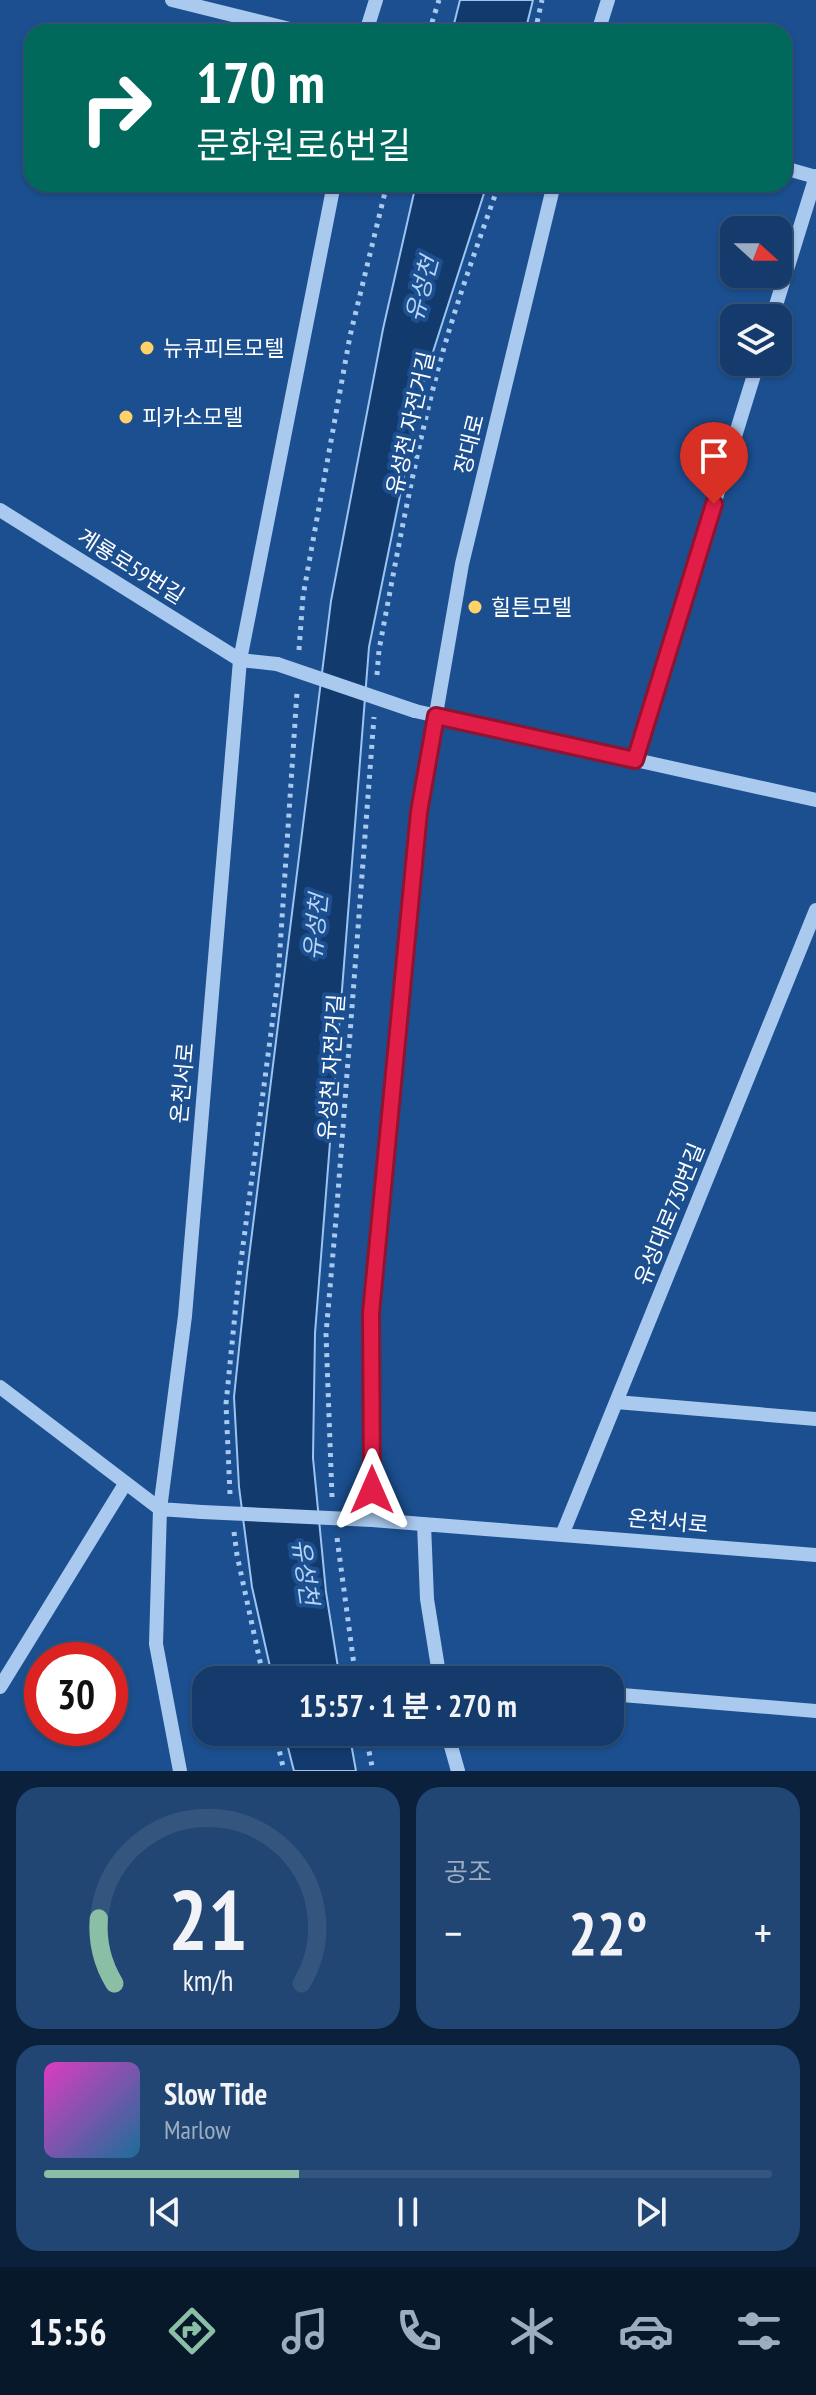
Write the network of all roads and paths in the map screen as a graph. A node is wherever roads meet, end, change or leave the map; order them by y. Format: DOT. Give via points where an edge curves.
graph roads {
  1 [pos="172,0"];
  2 [pos="376,0"];
  3 [pos="439,0"];
  4 [pos="542,0"];
  5 [pos="608,0"];
  6 [pos="270,24"];
  7 [pos="368,24"];
  8 [pos="432,24"];
  9 [pos="537,24"];
  10 [pos="600,24"];
  11 [pos="792,170"];
  12 [pos="816,177"];
  13 [pos="332,192"];
  14 [pos="385,192"];
  15 [pos="496,192"];
  16 [pos="552,192"];
  17 [pos="776,304"];
  18 [pos="754,376"];
  19 [pos="0,510"];
  20 [pos="240,660"];
  21 [pos="299,660"];
  22 [pos="376,682"];
  23 [pos="297,692"];
  24 [pos="374,713"];
  25 [pos="436,716"];
  26 [pos="635,760"];
  27 [pos="816,800"];
  28 [pos="816,910"];
  29 [pos="0,1387"];
  30 [pos="616,1402"];
  31 [pos="816,1419"];
  32 [pos="125,1484"];
  33 [pos="332,1499"];
  34 [pos="231,1500"];
  35 [pos="160,1509"];
  36 [pos="372,1520"];
  37 [pos="424,1524"];
  38 [pos="234,1528"];
  39 [pos="336,1530"];
  40 [pos="562,1535"];
  41 [pos="816,1555"];
  42 [pos="261,1666"];
  43 [pos="354,1666"];
  44 [pos="438,1666"];
  45 [pos="0,1687"];
  46 [pos="624,1695"];
  47 [pos="816,1711"];
  48 [pos="278,1746"];
  49 [pos="368,1746"];
  50 [pos="451,1746"];
  51 [pos="180,1771"];
  52 [pos="284,1771"];
  53 [pos="373,1771"];
  54 [pos="458,1771"];
  1 -- 6 [label="street"];
  2 -- 7 [label="street"];
  3 -- 8 [label="path"];
  4 -- 9 [label="path"];
  5 -- 10 [label="street"];
  11 -- 12 [label="street"];
  12 -- 17 [label="street"];
  13 -- 20 [label="street"];
  14 -- 21 [label="path" via="350,336 303,596"];
  15 -- 22 [label="path, 유성천 자전거길" via="435,381"];
  16 -- 25 [label="street, 장대로" via="462,564"];
  18 -- 26 [label="street"];
  19 -- 20 [label="street, 계룡로59번길"];
  20 -- 25 [label="street, bridge" via="277,664"];
  20 -- 35 [label="street, 온천서로" via="185,1316"];
  23 -- 34 [label="path" via="278,979 226,1404"];
  24 -- 33 [label="path, 유성천 자전거길" via="326,1334"];
  25 -- 26 [label="street"];
  25 -- 36 [label="street" via="419,812 371,1313"];
  26 -- 27 [label="street"];
  28 -- 30 [label="street, 유성대로730번길"];
  29 -- 32 [label="street"];
  30 -- 31 [label="street"];
  30 -- 40 [label="street, 유성대로730번길"];
  32 -- 35 [label="street"];
  32 -- 45 [label="street"];
  35 -- 36 [label="street, 온천서로, bridge"];
  35 -- 51 [label="street, 온천서로" via="156,1644"];
  36 -- 37 [label="street, 온천서로"];
  37 -- 40 [label="street, 온천서로"];
  37 -- 44 [label="street" via="427,1599"];
  38 -- 42 [label="path"];
  39 -- 43 [label="path"];
  40 -- 41 [label="street, 온천서로"];
  46 -- 47 [label="street"];
  48 -- 52 [label="path"];
  49 -- 53 [label="path"];
  50 -- 54 [label="street"];
}
